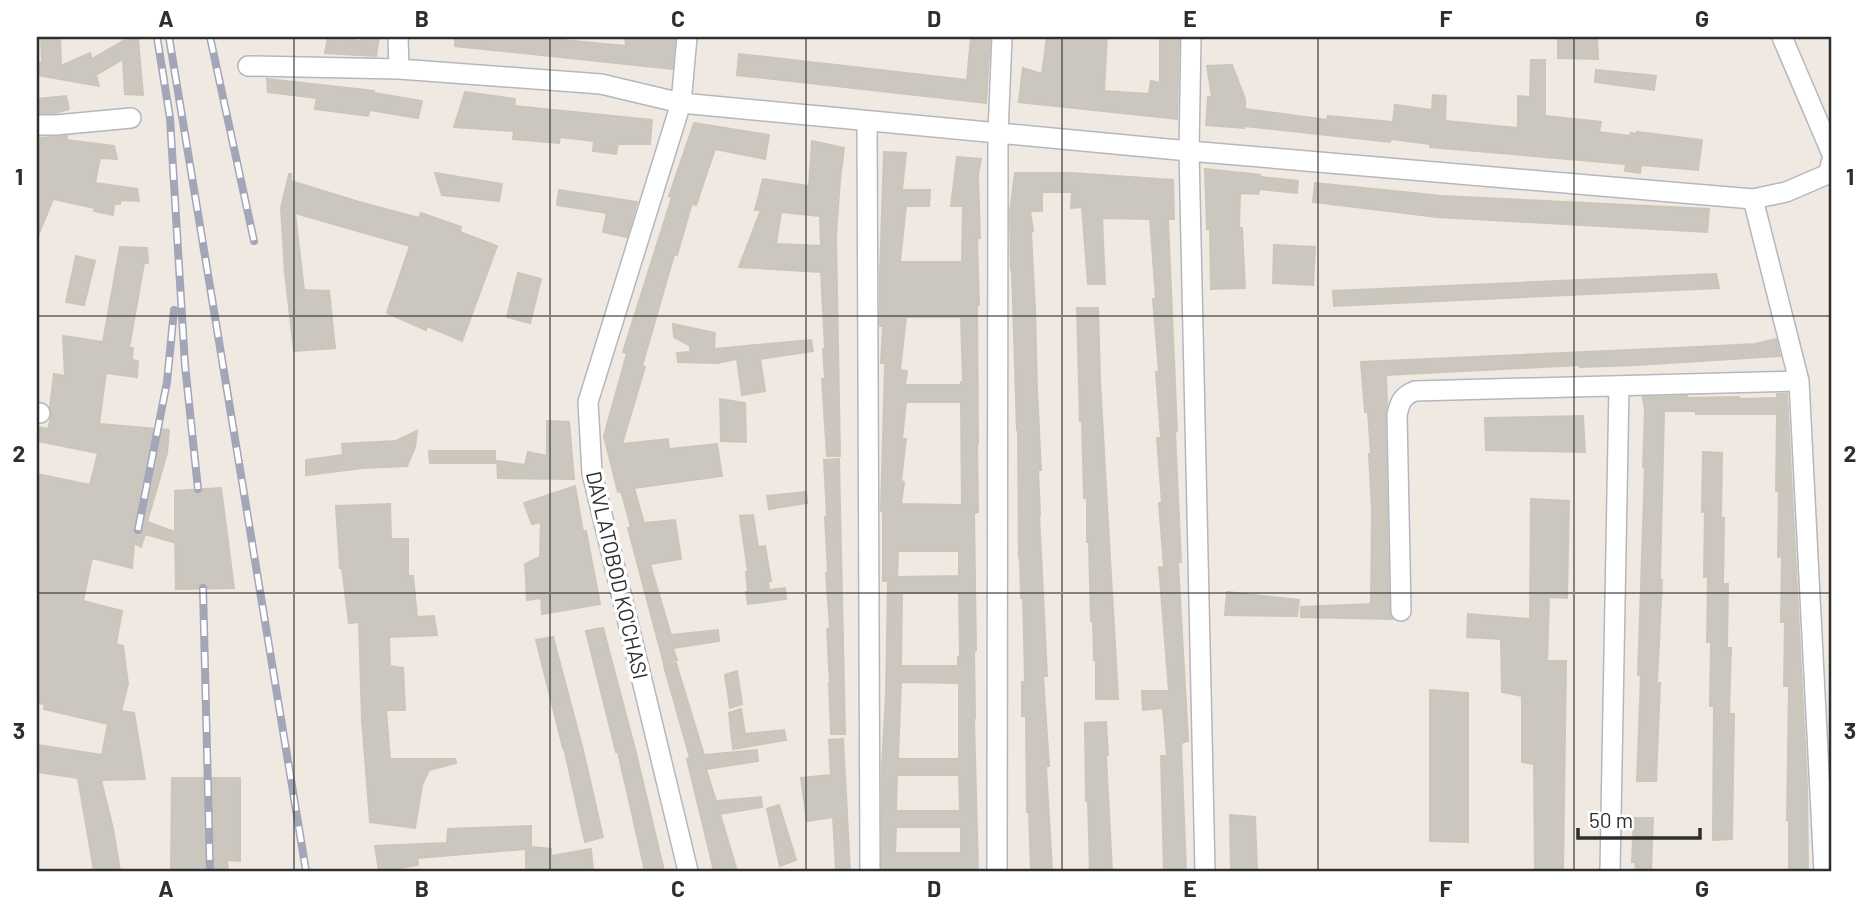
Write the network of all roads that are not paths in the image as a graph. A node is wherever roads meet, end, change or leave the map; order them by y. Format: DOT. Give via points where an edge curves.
graph roads {
  1 [pos="398,37"];
  2 [pos="687,37"];
  3 [pos="1002,37"];
  4 [pos="1191,37"];
  5 [pos="1782,37"];
  6 [pos="248,66"];
  7 [pos="399,69"];
  8 [pos="681,103"];
  9 [pos="1823,107"];
  10 [pos="131,118"];
  11 [pos="867,121"];
  12 [pos="37,125"];
  13 [pos="998,133"];
  14 [pos="1189,151"];
  15 [pos="1832,154"];
  16 [pos="1832,160"];
  17 [pos="1753,199"];
  18 [pos="1799,381"];
  19 [pos="1619,386"];
  20 [pos="1401,611"];
  21 [pos="688,871"];
  22 [pos="870,871"];
  23 [pos="998,871"];
  24 [pos="1205,871"];
  25 [pos="1610,871"];
  26 [pos="1824,871"];
  1 -- 7 [label="street"];
  2 -- 8 [label="street, DAVLATOBOD KO'CHASI"];
  3 -- 13 [label="street"];
  4 -- 14 [label="street"];
  5 -- 9 [label="street"];
  6 -- 7 [label="street"];
  7 -- 8 [label="street" via="601,84"];
  8 -- 11 [label="street"];
  8 -- 21 [label="street, DAVLATOBOD KO'CHASI" via="588,402 592,473"];
  9 -- 15 [label="street"];
  10 -- 12 [label="street"];
  11 -- 13 [label="street"];
  11 -- 22 [label="street"];
  13 -- 14 [label="street"];
  13 -- 23 [label="street"];
  14 -- 17 [label="street"];
  14 -- 24 [label="street"];
  16 -- 17 [label="street" via="1828,174 1786,192"];
  17 -- 18 [label="street"];
  18 -- 19 [label="street"];
  18 -- 26 [label="street"];
  19 -- 20 [label="street" via="1415,391 1405,395 1397,415"];
  19 -- 25 [label="street"];
}
